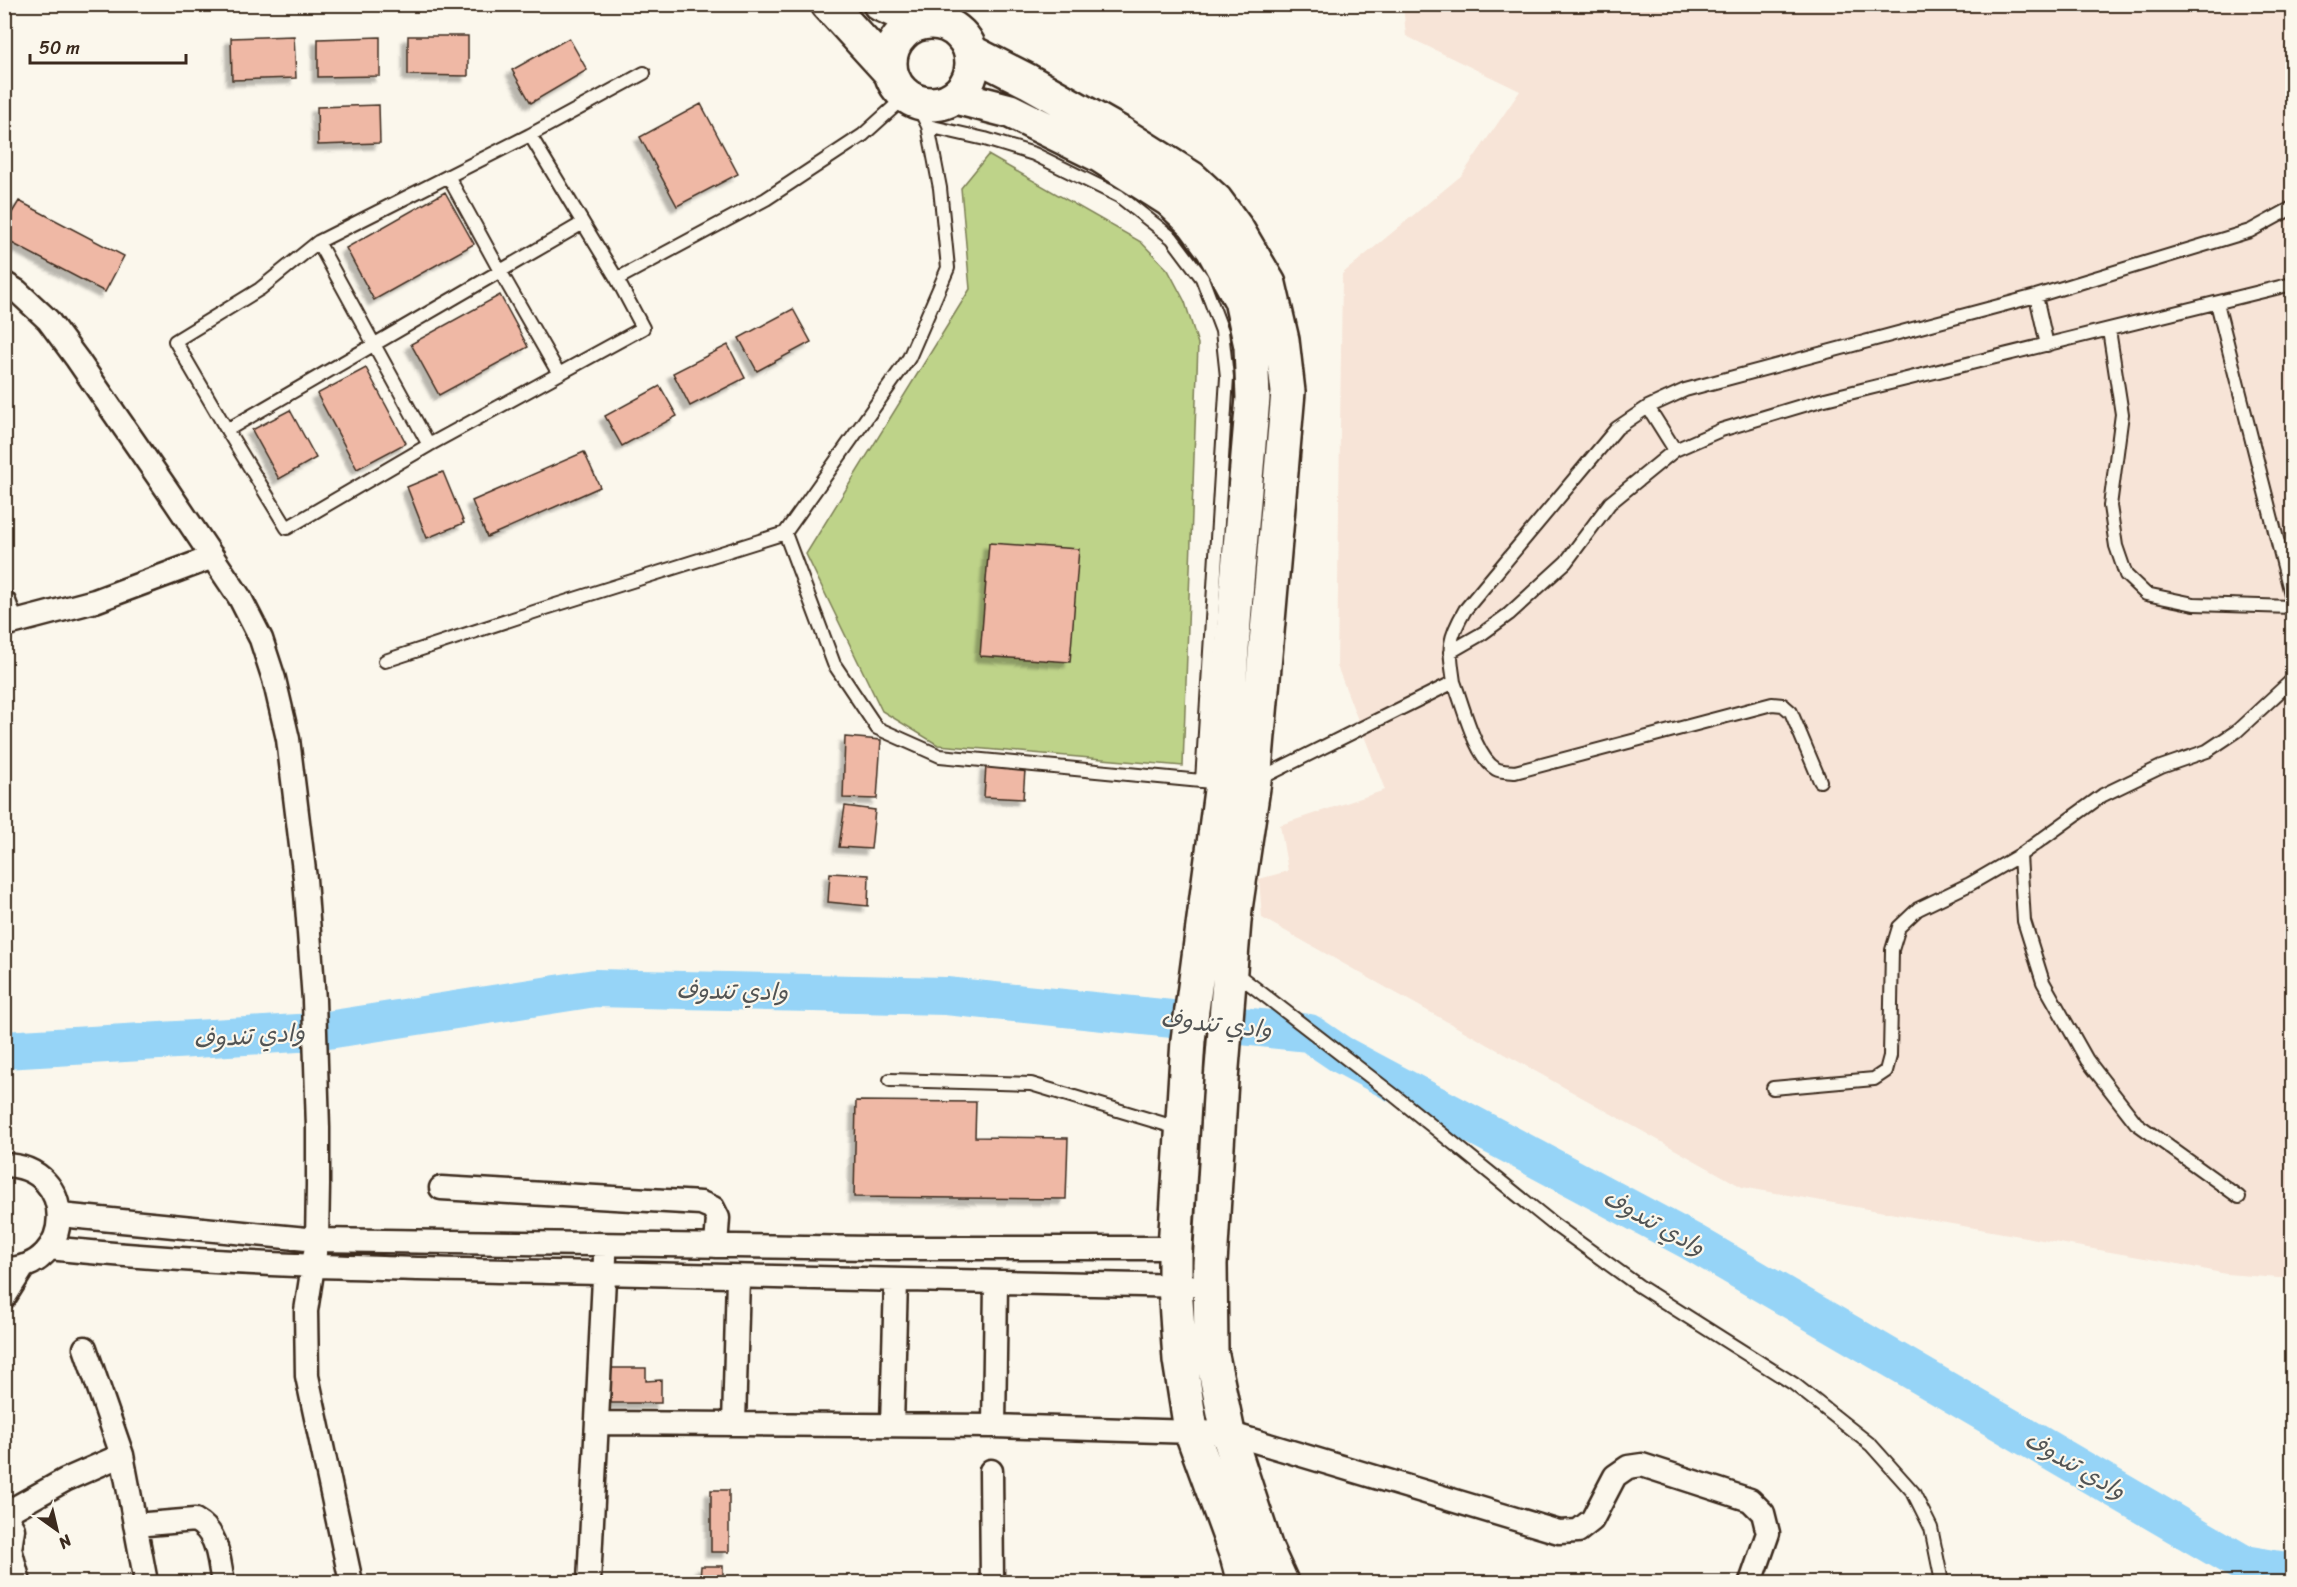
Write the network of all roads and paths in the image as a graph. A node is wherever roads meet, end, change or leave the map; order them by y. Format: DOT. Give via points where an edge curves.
graph roads {
  1 [pos="828,4"];
  2 [pos="880,4"];
  3 [pos="922,23"];
  4 [pos="971,52"];
  5 [pos="644,73"];
  6 [pos="956,97"];
  7 [pos="910,99"];
  8 [pos="530,135"];
  9 [pos="448,177"];
  10 [pos="2292,208"];
  11 [pos="583,224"];
  12 [pos="318,242"];
  13 [pos="500,272"];
  14 [pos="617,279"];
  15 [pos="4,283"];
  16 [pos="2292,284"];
  17 [pos="2036,296"];
  18 [pos="2217,303"];
  19 [pos="2109,330"];
  20 [pos="374,344"];
  21 [pos="2047,345"];
  22 [pos="559,374"];
  23 [pos="1648,407"];
  24 [pos="227,430"];
  25 [pos="429,445"];
  26 [pos="1675,450"];
  27 [pos="784,533"];
  28 [pos="213,557"];
  29 [pos="2292,598"];
  30 [pos="2292,607"];
  31 [pos="7,616"];
  32 [pos="1450,652"];
  33 [pos="385,661"];
  34 [pos="2292,680"];
  35 [pos="1454,682"];
  36 [pos="1820,781"];
  37 [pos="1231,782"];
  38 [pos="2020,855"];
  39 [pos="1230,968"];
  40 [pos="890,1080"];
  41 [pos="1773,1088"];
  42 [pos="1183,1129"];
  43 [pos="4,1165"];
  44 [pos="441,1188"];
  45 [pos="2239,1197"];
  46 [pos="60,1215"];
  47 [pos="316,1240"];
  48 [pos="605,1244"];
  49 [pos="716,1246"];
  50 [pos="49,1248"];
  51 [pos="1175,1248"];
  52 [pos="313,1267"];
  53 [pos="14,1268"];
  54 [pos="605,1273"];
  55 [pos="738,1276"];
  56 [pos="896,1281"];
  57 [pos="996,1284"];
  58 [pos="1174,1286"];
  59 [pos="1210,1286"];
  60 [pos="5,1296"];
  61 [pos="85,1348"];
  62 [pos="597,1423"];
  63 [pos="734,1424"];
  64 [pos="892,1425"];
  65 [pos="994,1426"];
  66 [pos="1191,1430"];
  67 [pos="1228,1432"];
  68 [pos="122,1455"];
  69 [pos="991,1471"];
  70 [pos="4,1514"];
  71 [pos="135,1525"];
  72 [pos="19,1582"];
  73 [pos="146,1582"];
  74 [pos="223,1582"];
  75 [pos="351,1582"];
  76 [pos="589,1582"];
  77 [pos="992,1582"];
  78 [pos="1244,1582"];
  79 [pos="1281,1582"];
  80 [pos="1751,1582"];
  81 [pos="1941,1582"];
  1 -- 7 [label="main road"];
  2 -- 3 [label="main road"];
  3 -- 4 [label="main road" via="952,28"];
  3 -- 7 [label="main road" via="910,28 897,42 890,60"];
  4 -- 6 [label="main road" via="970,77"];
  4 -- 37 [label="main road" via="1120,133 1191,178 1216,201 1236,228 1269,284 1282,340 1288,392"];
  5 -- 8 [label="lane"];
  6 -- 7 [label="main road" via="930,105"];
  6 -- 37 [label="main road" via="1010,111 1101,156 1170,200 1213,249 1241,300 1251,346 1253,398 1237,582"];
  7 -- 14 [label="lane" via="766,199"];
  7 -- 27 [label="lane" via="940,189 948,268 909,358"];
  7 -- 37 [label="lane" via="985,139 1034,154 1119,196 1172,238 1202,278 1222,331 1227,377"];
  8 -- 9 [label="lane"];
  8 -- 11 [label="lane"];
  9 -- 12 [label="lane"];
  9 -- 13 [label="lane"];
  10 -- 17 [label="lane" via="2250,231"];
  11 -- 13 [label="lane"];
  11 -- 14 [label="lane"];
  12 -- 20 [label="lane"];
  12 -- 24 [label="lane" via="260,289 175,341"];
  13 -- 20 [label="lane"];
  13 -- 22 [label="lane"];
  14 -- 22 [label="lane" via="643,328"];
  15 -- 28 [label="street" via="48,320 78,359"];
  16 -- 18 [label="lane"];
  17 -- 21 [label="lane"];
  17 -- 23 [label="lane" via="1685,390"];
  18 -- 19 [label="lane"];
  18 -- 29 [label="lane"];
  19 -- 21 [label="lane"];
  19 -- 30 [label="lane" via="2122,414 2110,506 2116,546 2126,575 2146,594 2194,604"];
  20 -- 24 [label="lane"];
  20 -- 25 [label="lane"];
  21 -- 26 [label="lane" via="1821,400 1721,430"];
  22 -- 25 [label="lane"];
  23 -- 26 [label="lane"];
  23 -- 32 [label="lane" via="1617,428 1465,610 1452,632"];
  24 -- 25 [label="lane" via="287,528"];
  26 -- 32 [label="lane" via="1610,503 1566,562 1509,614"];
  27 -- 33 [label="lane"];
  27 -- 37 [label="lane" via="834,664 877,728 940,756"];
  28 -- 31 [label="street" via="95,601"];
  28 -- 47 [label="street" via="261,639 288,739 305,879 314,1000"];
  32 -- 35 [label="lane"];
  34 -- 38 [label="lane" via="2237,731 2207,751 2161,766 2103,795"];
  35 -- 36 [label="lane" via="1477,744 1497,770 1515,772 1772,704 1783,705 1791,712"];
  35 -- 37 [label="lane"];
  37 -- 39 [label="main road" via="1235,909"];
  37 -- 42 [label="main road" via="1188,1040"];
  38 -- 41 [label="lane" via="1918,909 1899,927 1892,950 1890,1056 1886,1071 1874,1079"];
  38 -- 45 [label="lane" via="2024,921 2043,982 2087,1060 2136,1123"];
  39 -- 59 [label="main road"];
  39 -- 81 [label="lane" via="1552,1223 1639,1286 1794,1384 1871,1445 1913,1492 1931,1528"];
  40 -- 42 [label="lane" via="1031,1084"];
  42 -- 51 [label="main road"];
  43 -- 46 [label="street" via="33,1171 47,1182"];
  44 -- 49 [label="street" via="701,1203 713,1208 718,1218"];
  46 -- 47 [label="street"];
  46 -- 50 [label="street"];
  47 -- 48 [label="street"];
  47 -- 52 [label="street"];
  48 -- 49 [label="street"];
  48 -- 54 [label="street"];
  49 -- 51 [label="street"];
  50 -- 52 [label="street"];
  50 -- 53 [label="street" via="38,1259"];
  51 -- 58 [label="main road"];
  52 -- 54 [label="street"];
  52 -- 75 [label="street" via="306,1311 308,1376"];
  53 -- 60 [label="street"];
  54 -- 55 [label="street"];
  54 -- 62 [label="street"];
  55 -- 56 [label="street"];
  55 -- 63 [label="street"];
  56 -- 57 [label="street"];
  56 -- 64 [label="street"];
  57 -- 58 [label="street"];
  57 -- 65 [label="street"];
  58 -- 59 [label="street"];
  58 -- 66 [label="main road"];
  59 -- 67 [label="main road" via="1211,1352"];
  61 -- 68 [label="street"];
  62 -- 63 [label="street"];
  62 -- 76 [label="street"];
  63 -- 64 [label="street"];
  64 -- 65 [label="street"];
  65 -- 66 [label="street"];
  66 -- 67 [label="street"];
  66 -- 78 [label="main road"];
  67 -- 79 [label="main road" via="1266,1549"];
  67 -- 80 [label="street" via="1559,1532 1578,1531 1592,1520 1615,1476 1628,1467 1642,1465 1750,1500 1763,1513 1768,1533"];
  68 -- 70 [label="street" via="65,1480"];
  68 -- 71 [label="street"];
  69 -- 77 [label="street"];
  70 -- 72 [label="street" via="13,1529 10,1549"];
  71 -- 73 [label="street"];
  71 -- 74 [label="street" via="195,1520 204,1525 215,1542"];
}
